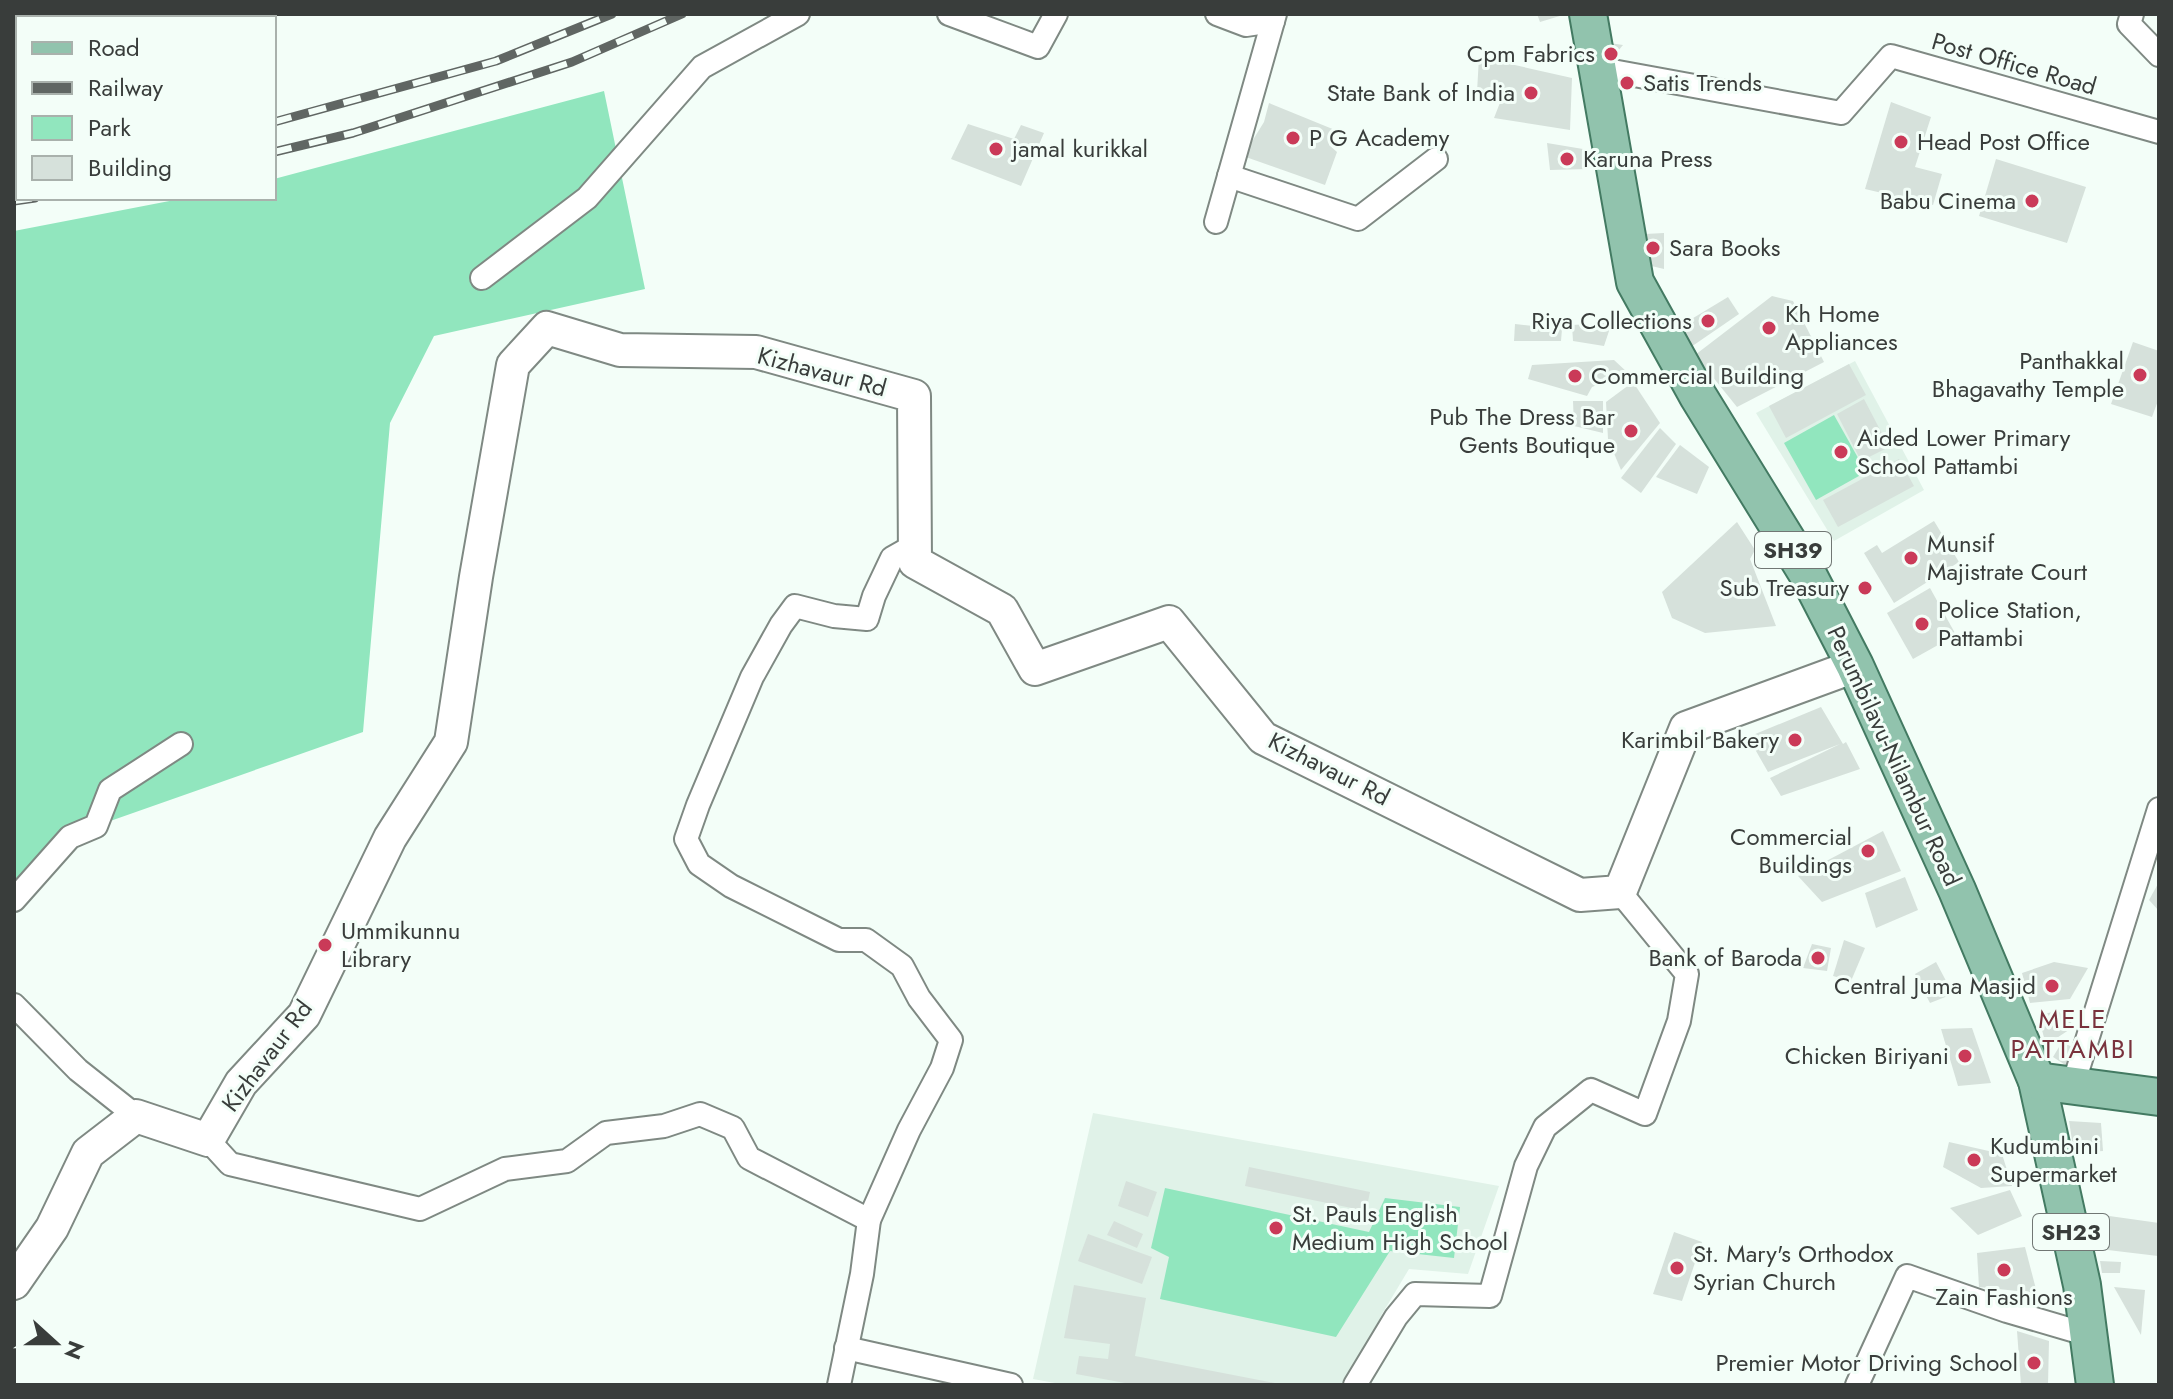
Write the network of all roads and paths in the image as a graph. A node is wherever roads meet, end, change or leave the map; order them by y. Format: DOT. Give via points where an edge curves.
graph roads {
  1 [pos="798,14"];
  2 [pos="949,14"];
  3 [pos="1056,14"];
  4 [pos="1217,14"];
  5 [pos="1588,14"];
  6 [pos="2132,14"];
  7 [pos="1274,17"];
  8 [pos="2159,55"];
  9 [pos="1596,68"];
  10 [pos="2158,128"];
  11 [pos="1436,159"];
  12 [pos="1229,176"];
  13 [pos="1216,222"];
  14 [pos="482,278"];
  15 [pos="915,545"];
  16 [pos="1855,666"];
  17 [pos="181,744"];
  18 [pos="2159,809"];
  19 [pos="1620,892"];
  20 [pos="14,900"];
  21 [pos="14,1005"];
  22 [pos="2037,1081"];
  23 [pos="2073,1085"];
  24 [pos="2159,1097"];
  25 [pos="136,1116"];
  26 [pos="208,1140"];
  27 [pos="869,1220"];
  28 [pos="14,1283"];
  29 [pos="2089,1335"];
  30 [pos="846,1348"];
  31 [pos="839,1385"];
  32 [pos="1011,1385"];
  33 [pos="1355,1385"];
  34 [pos="1857,1385"];
  35 [pos="2095,1385"];
  1 -- 14 [label="street" via="702,67 587,198"];
  2 -- 3 [label="street" via="1038,47"];
  4 -- 7 [label="street" via="1246,25"];
  5 -- 9 [label="main road, Perumbilavu-Nilambur Road / SH39"];
  6 -- 8 [label="street" via="2129,24"];
  7 -- 12 [label="street"];
  9 -- 10 [label="street, Post Office Road" via="1841,113 1891,56"];
  9 -- 16 [label="main road, Perumbilavu-Nilambur Road / SH39" via="1635,282 1807,573"];
  11 -- 12 [label="street" via="1358,219"];
  12 -- 13 [label="street"];
  15 -- 19 [label="street, Kizhavaur Rd" via="915,562 1002,610 1035,669 1169,622 1263,738 1580,895"];
  15 -- 26 [label="street, Kizhavaur Rd" via="914,396 756,352 620,350 547,328 513,365 451,742 390,838 304,1015 241,1083"];
  15 -- 27 [label="street" via="892,558 867,619 795,606 752,677 686,839 699,864 731,886 839,940 866,940 902,966 951,1040"];
  16 -- 19 [label="street" via="1686,728"];
  16 -- 22 [label="main road, Perumbilavu-Nilambur Road / SH39"];
  17 -- 20 [label="street" via="110,790 96,826 70,837"];
  18 -- 23 [label="street"];
  19 -- 33 [label="street" via="1687,974 1679,1021 1645,1114 1591,1090 1545,1127 1526,1166 1490,1296 1415,1294"];
  21 -- 25 [label="street" via="78,1070"];
  22 -- 23 [label="main road"];
  22 -- 29 [label="main road, SH23"];
  23 -- 24 [label="main road"];
  25 -- 26 [label="street"];
  25 -- 28 [label="street" via="88,1153 52,1228"];
  26 -- 27 [label="street" via="230,1164 420,1209 505,1169 567,1161 606,1133 664,1126 700,1114 733,1128 749,1158"];
  27 -- 30 [label="street"];
  29 -- 34 [label="street" via="1907,1276"];
  29 -- 35 [label="main road, SH23"];
  30 -- 31 [label="street"];
  30 -- 32 [label="street"];
}
